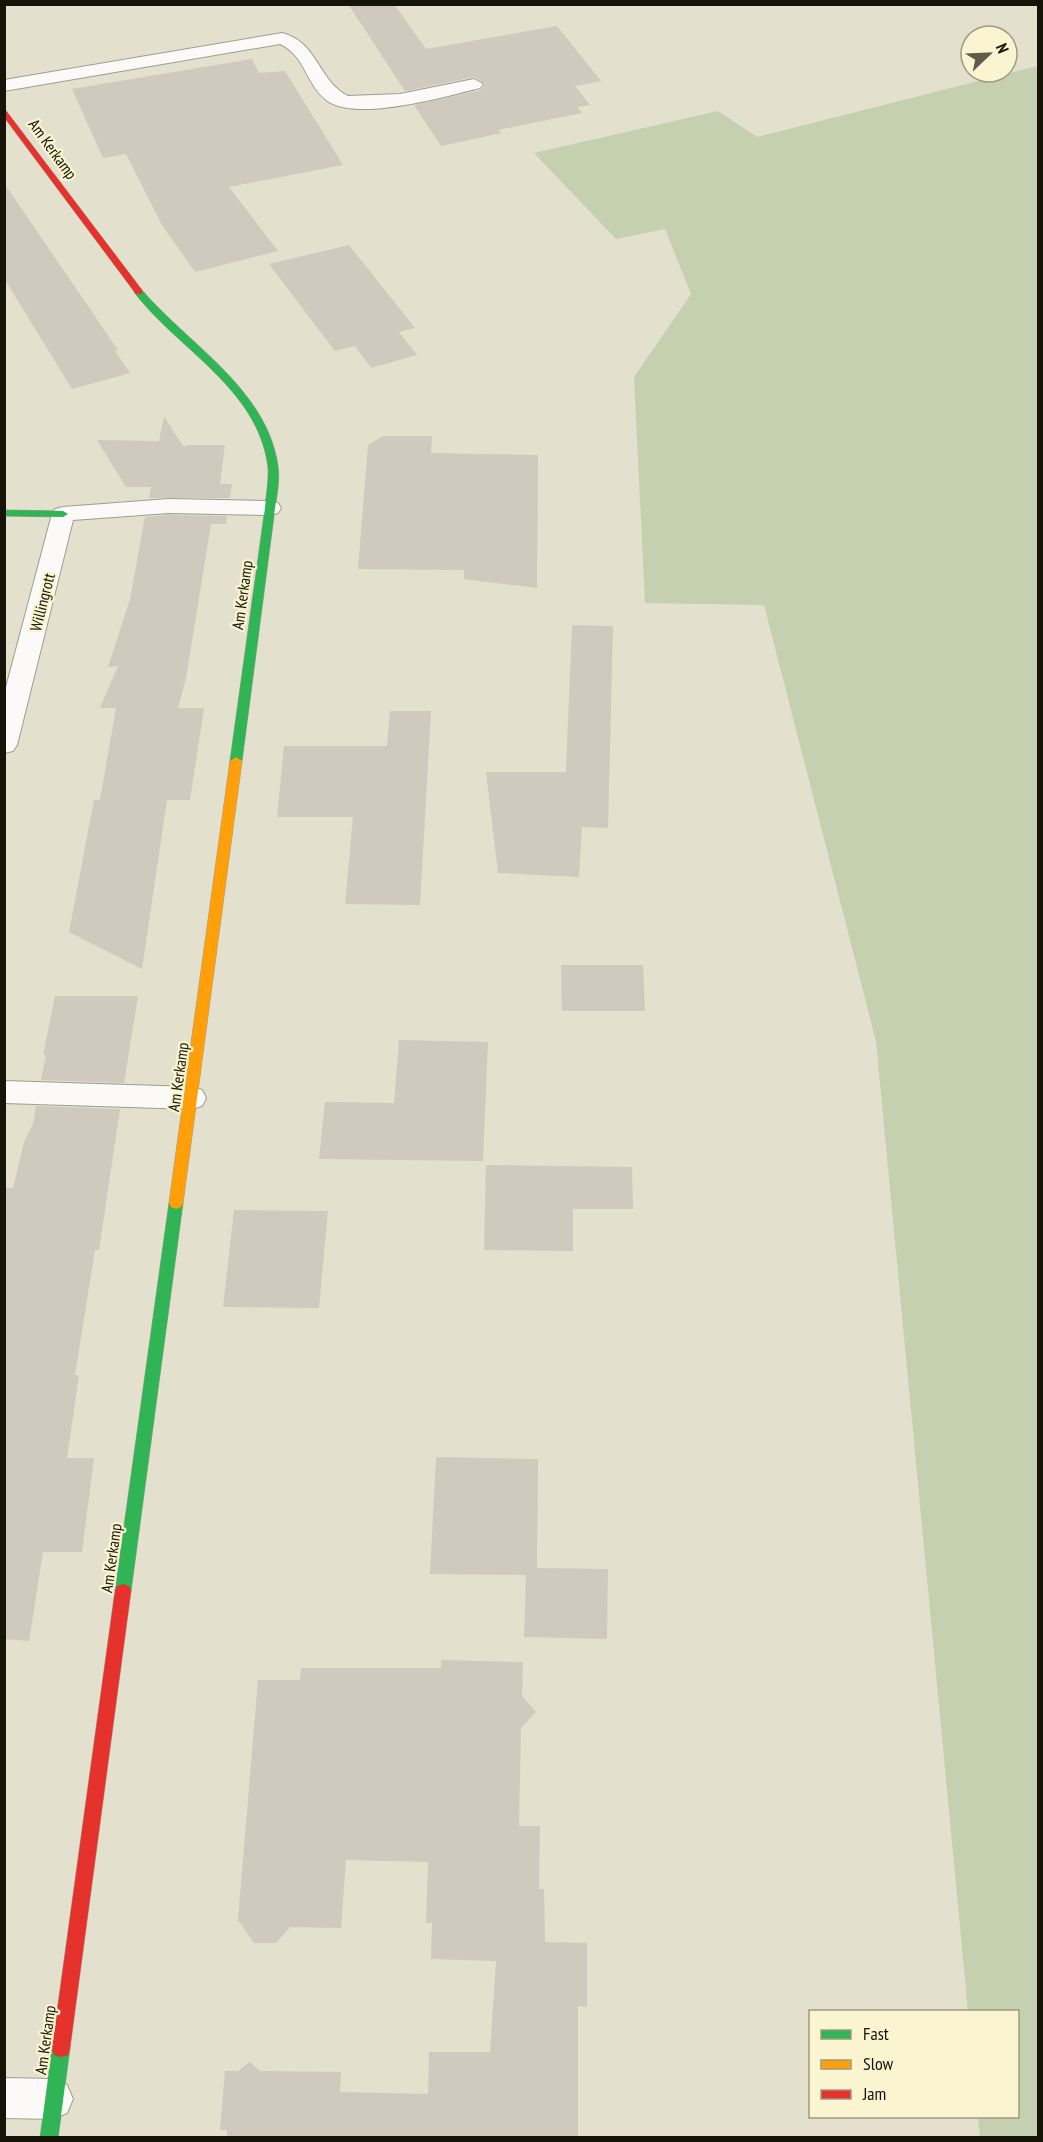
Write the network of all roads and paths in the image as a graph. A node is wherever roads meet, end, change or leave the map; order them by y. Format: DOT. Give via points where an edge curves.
graph roads {
  1 [pos="474,84"];
  2 [pos="4,86"];
  3 [pos="4,110"];
  4 [pos="270,508"];
  5 [pos="4,513"];
  6 [pos="63,514"];
  7 [pos="4,745"];
  8 [pos="4,1092"];
  9 [pos="192,1098"];
  10 [pos="4,2098"];
  11 [pos="53,2099"];
  12 [pos="49,2138"];
  1 -- 2 [label="lane" via="368,103 345,103 333,96 298,43 282,38"];
  3 -- 4 [label="street, Am Kerkamp" via="144,301 240,395 256,417 273,467"];
  4 -- 6 [label="lane" via="169,506"];
  4 -- 9 [label="street, Am Kerkamp"];
  5 -- 6 [label="street"];
  6 -- 7 [label="lane, Willingrott"];
  8 -- 9 [label="lane"];
  9 -- 11 [label="street, Am Kerkamp"];
  10 -- 11 [label="lane"];
  11 -- 12 [label="street, Am Kerkamp"];
}
